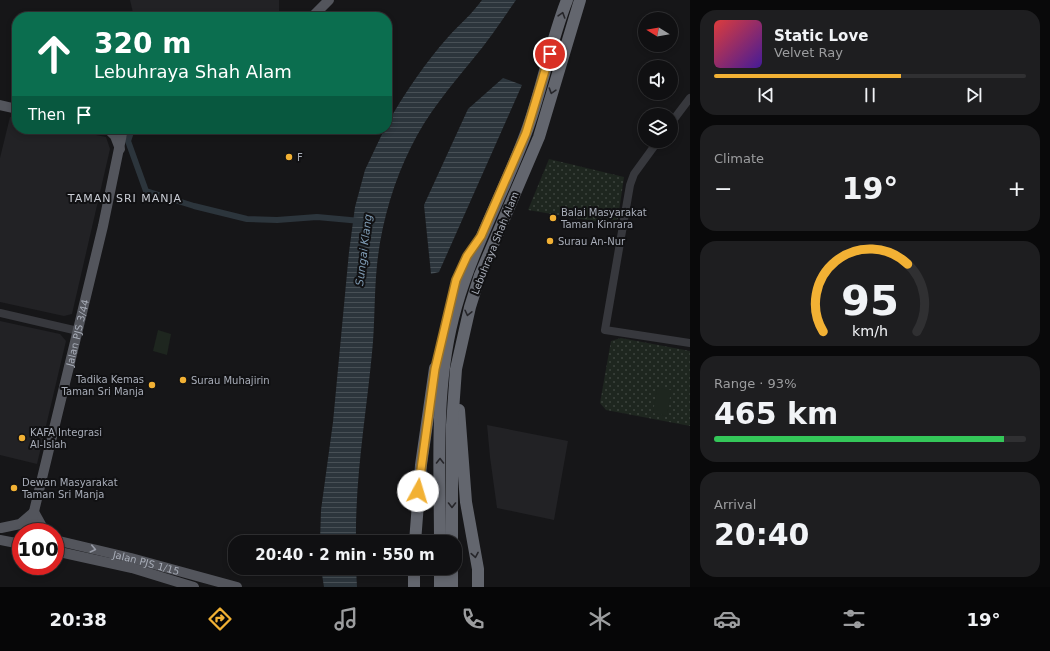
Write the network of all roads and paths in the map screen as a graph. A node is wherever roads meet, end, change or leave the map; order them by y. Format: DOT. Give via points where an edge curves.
graph roads {
  1 [pos="329,0"];
  2 [pos="567,0"];
  3 [pos="580,0"];
  4 [pos="317,12"];
  5 [pos="690,98"];
  6 [pos="0,105"];
  7 [pos="12,108"];
  8 [pos="678,114"];
  9 [pos="113,134"];
  10 [pos="122,134"];
  11 [pos="653,148"];
  12 [pos="120,149"];
  13 [pos="481,236"];
  14 [pos="0,313"];
  15 [pos="78,331"];
  16 [pos="690,343"];
  17 [pos="456,369"];
  18 [pos="34,512"];
  19 [pos="31,523"];
  20 [pos="40,523"];
  21 [pos="0,528"];
  22 [pos="12,530"];
  23 [pos="415,535"];
  24 [pos="440,535"];
  25 [pos="452,535"];
  26 [pos="0,540"];
  27 [pos="12,542"];
  28 [pos="64,542"];
  29 [pos="64,553"];
  30 [pos="414,575"];
  31 [pos="440,575"];
  32 [pos="452,575"];
  33 [pos="194,587"];
  34 [pos="237,587"];
  35 [pos="414,587"];
  36 [pos="440,587"];
  37 [pos="452,587"];
  38 [pos="478,587"];
  1 -- 4 [label="main road"];
  13 -- 2 [label="highway, Lebuhraya Shah Alam, one-way" via="526,133"];
  3 -- 17 [label="highway, Lebuhraya Shah Alam, one-way" via="539,137 480,275"];
  5 -- 8 [label="street"];
  6 -- 7 [label="main road"];
  9 -- 12 [label="main road"];
  10 -- 12 [label="main road, Jalan PJS 3/44"];
  11 -- 16 [label="street" via="634,174 630,186 605,330"];
  12 -- 15 [label="main road, Jalan PJS 3/44"];
  13 -- 23 [label="highway" via="467,256 456,280 444,327 420,465"];
  24 -- 13 [label="highway, Lebuhraya Shah Alam, one-way" via="439,428 442,381 455,308"];
  14 -- 15 [label="street"];
  15 -- 18 [label="main road, Jalan PJS 3/44"];
  17 -- 25 [label="highway, Lebuhraya Shah Alam, one-way" via="452,426"];
  17 -- 38 [label="highway, one-way" via="466,502 478,569"];
  18 -- 19 [label="main road, Jalan PJS 3/44"];
  18 -- 20 [label="main road"];
  18 -- 21 [label="main road" via="20,524"];
  21 -- 22 [label="main road"];
  26 -- 27 [label="main road"];
  28 -- 34 [label="main road, Jalan PJS 1/15, one-way"];
  29 -- 33 [label="main road, Jalan PJS 1/15" via="132,568"];
  30 -- 35 [label="highway"];
  31 -- 36 [label="highway"];
  32 -- 37 [label="highway"];
}
